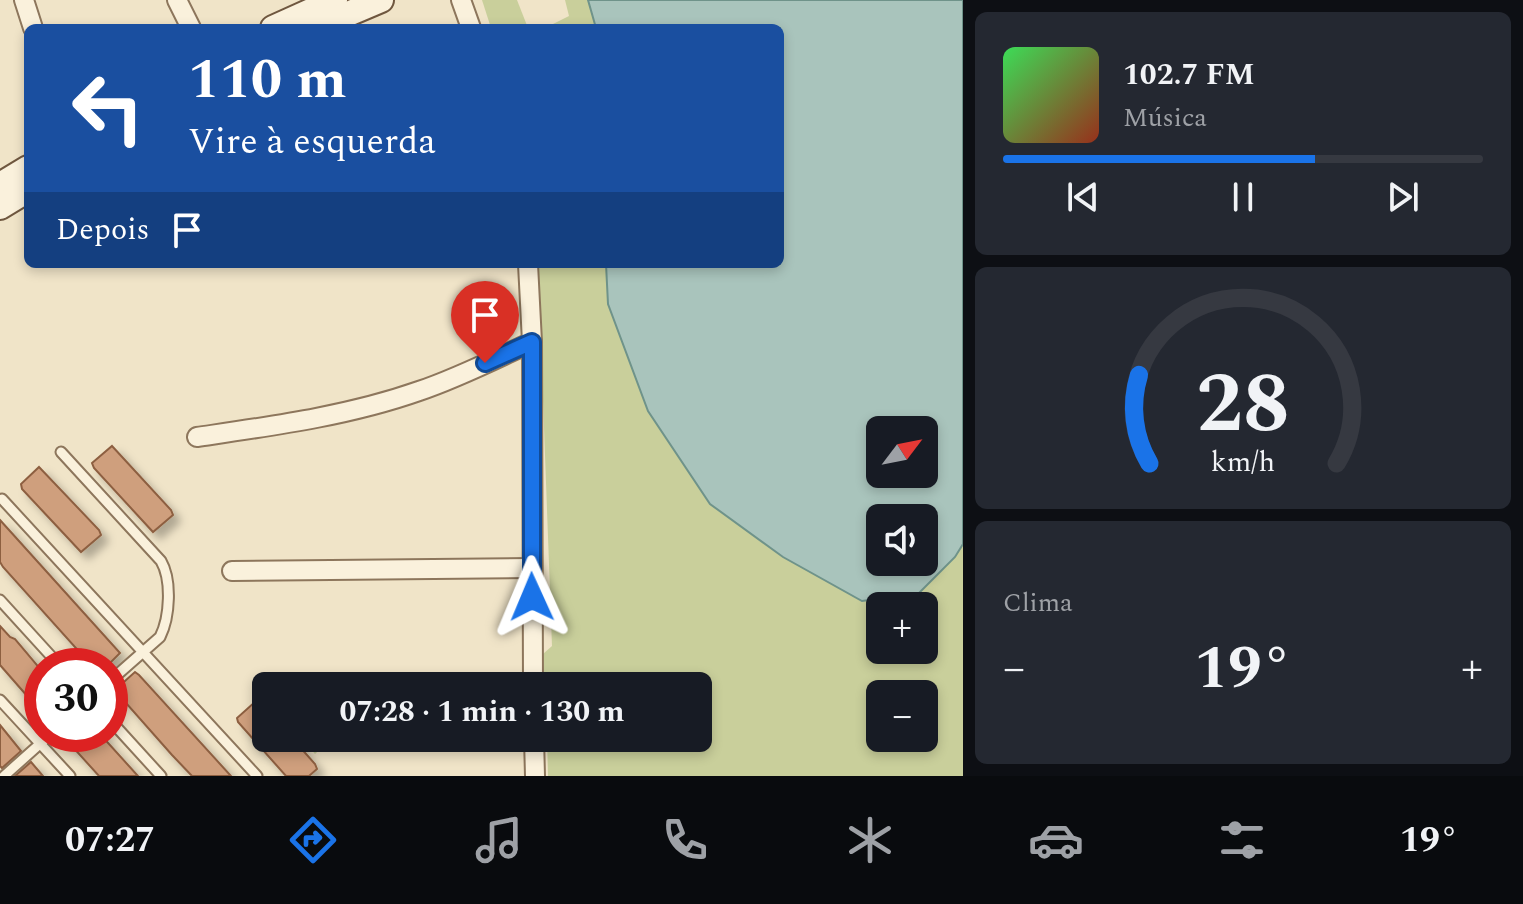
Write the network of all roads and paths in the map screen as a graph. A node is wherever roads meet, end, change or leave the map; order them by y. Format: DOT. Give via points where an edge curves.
graph roads {
  1 [pos="24,0"];
  2 [pos="177,0"];
  3 [pos="335,0"];
  4 [pos="381,0"];
  5 [pos="461,0"];
  6 [pos="32,24"];
  7 [pos="189,24"];
  8 [pos="282,24"];
  9 [pos="324,24"];
  10 [pos="470,24"];
  11 [pos="24,170"];
  12 [pos="0,185"];
  13 [pos="24,192"];
  14 [pos="0,207"];
  15 [pos="528,268"];
  16 [pos="532,342"];
  17 [pos="197,437"];
  18 [pos="61,452"];
  19 [pos="2,499"];
  20 [pos="531,568"];
  21 [pos="232,571"];
  22 [pos="0,600"];
  23 [pos="44,648"];
  24 [pos="142,652"];
  25 [pos="128,665"];
  26 [pos="533,672"];
  27 [pos="0,700"];
  28 [pos="24,726"];
  29 [pos="128,740"];
  30 [pos="31,752"];
  31 [pos="48,752"];
  32 [pos="534,752"];
  33 [pos="4,776"];
  34 [pos="70,776"];
  35 [pos="161,776"];
  36 [pos="257,776"];
  37 [pos="535,776"];
  1 -- 6 [label="street"];
  2 -- 7 [label="street"];
  3 -- 8 [label="main road"];
  4 -- 9 [label="main road"];
  5 -- 10 [label="street"];
  11 -- 12 [label="main road"];
  13 -- 14 [label="main road"];
  15 -- 16 [label="street"];
  16 -- 17 [label="street" via="377,405"];
  16 -- 20 [label="street"];
  18 -- 24 [label="lane" via="167,570 164,629"];
  19 -- 24 [label="lane"];
  20 -- 21 [label="street"];
  20 -- 26 [label="street"];
  22 -- 23 [label="lane"];
  24 -- 25 [label="lane"];
  24 -- 36 [label="lane"];
  27 -- 28 [label="lane"];
  29 -- 35 [label="lane"];
  30 -- 33 [label="lane"];
  31 -- 34 [label="lane"];
  32 -- 37 [label="street"];
}
